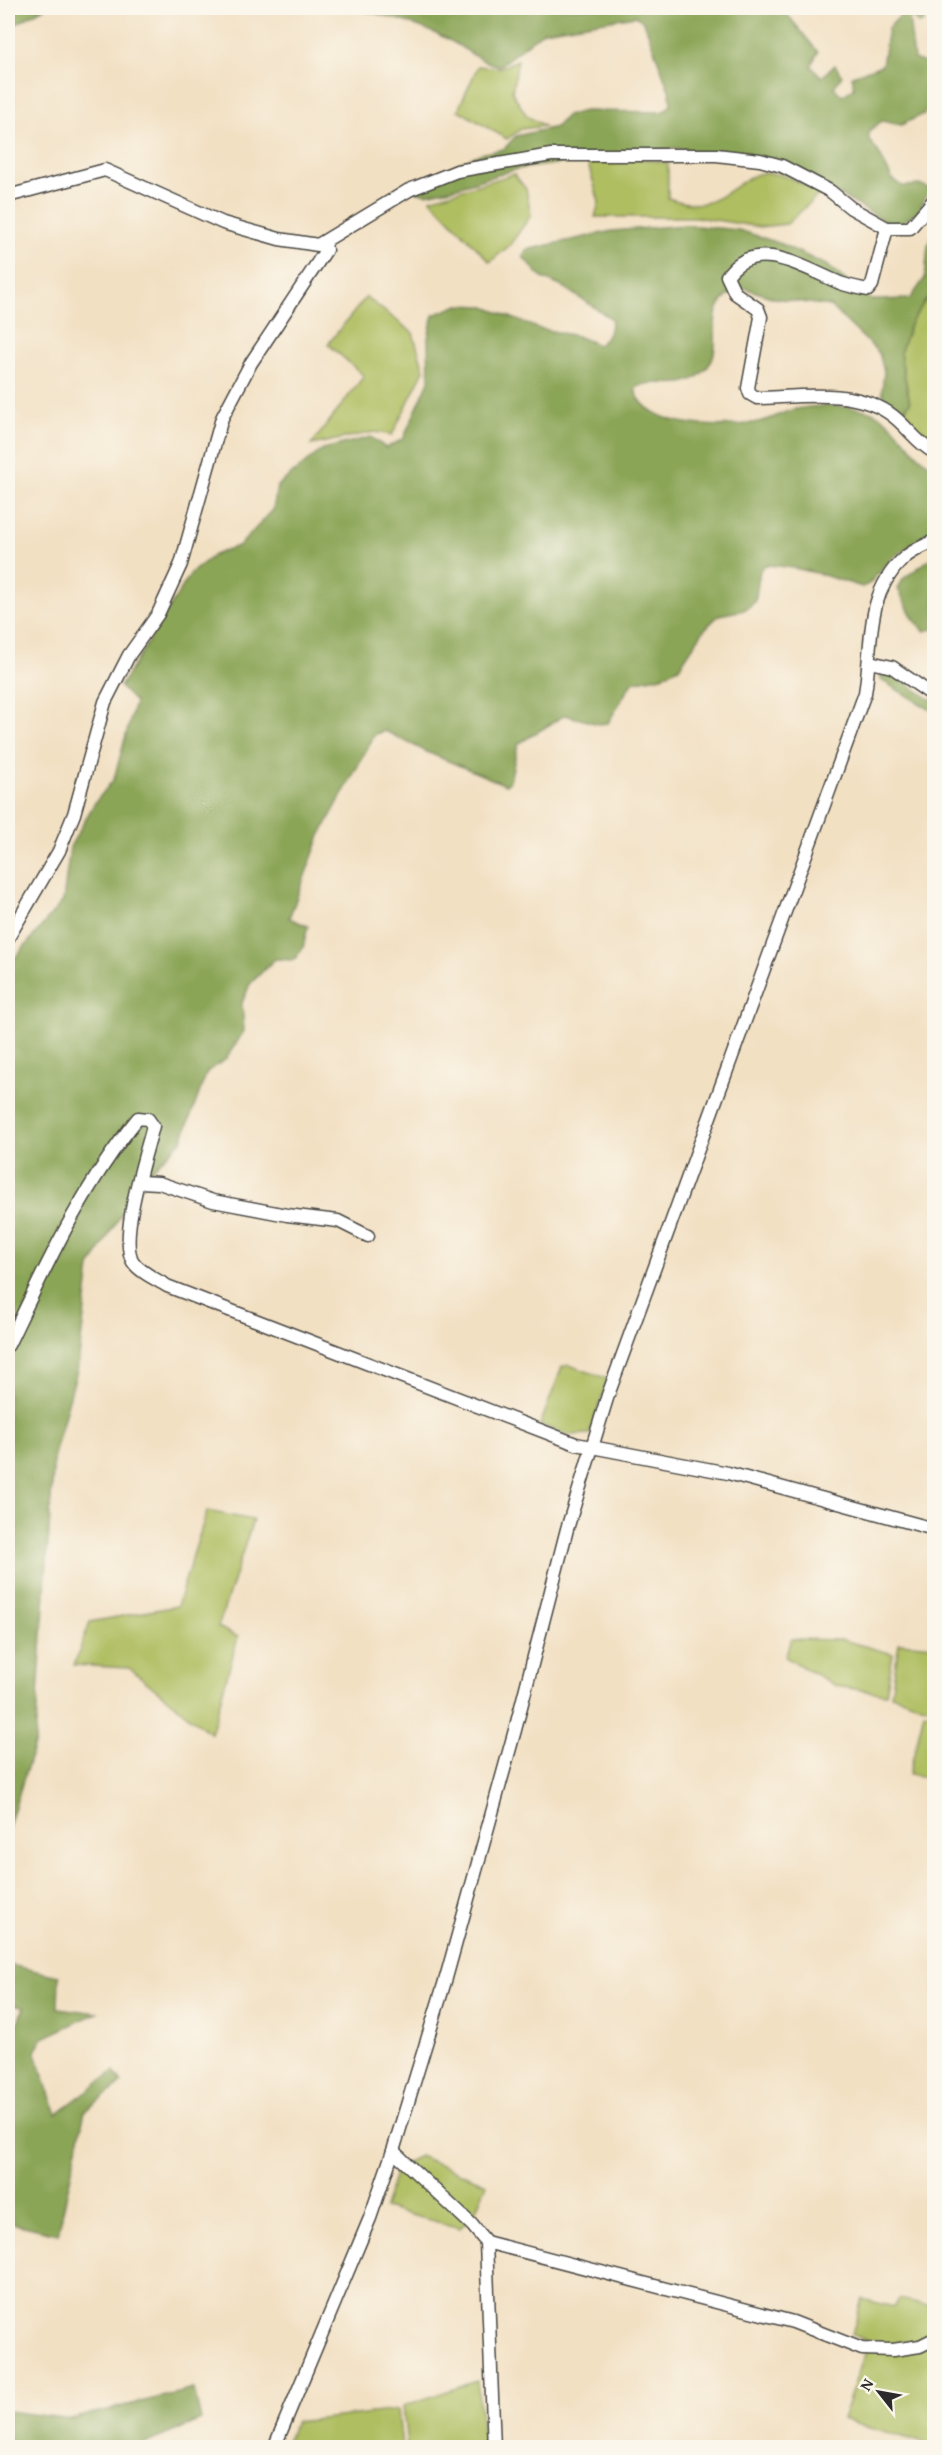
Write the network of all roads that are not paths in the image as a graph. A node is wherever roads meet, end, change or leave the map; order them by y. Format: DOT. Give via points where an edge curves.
graph roads {
  1 [pos="8,196"];
  2 [pos="934,200"];
  3 [pos="887,228"];
  4 [pos="325,242"];
  5 [pos="934,452"];
  6 [pos="934,541"];
  7 [pos="870,662"];
  8 [pos="934,696"];
  9 [pos="8,938"];
  10 [pos="140,1182"];
  11 [pos="368,1236"];
  12 [pos="8,1345"];
  13 [pos="594,1448"];
  14 [pos="934,1529"];
  15 [pos="393,2151"];
  16 [pos="486,2242"];
  17 [pos="934,2339"];
  18 [pos="274,2448"];
  19 [pos="494,2448"];
  1 -- 4 [label="street" via="105,170 223,223 308,245"];
  2 -- 3 [label="street" via="910,228"];
  3 -- 4 [label="street" via="830,191 782,166 760,160 716,154 551,155 457,171 409,190"];
  3 -- 5 [label="street" via="872,285 867,290 775,256 735,264 727,276 735,292 758,309 761,317 748,388 757,398 838,397 869,402 890,413"];
  4 -- 9 [label="street" via="326,250 251,363 222,418 181,564 158,614 129,654 105,702 74,814 59,851"];
  6 -- 7 [label="street" via="904,558 876,597"];
  7 -- 8 [label="street" via="892,667"];
  7 -- 13 [label="street" via="865,693 847,747 608,1395"];
  10 -- 11 [label="street" via="159,1183 213,1201 338,1221"];
  10 -- 12 [label="street" via="153,1126 148,1119 138,1118 111,1151 70,1218"];
  10 -- 13 [label="street" via="129,1221 129,1250 140,1269 167,1286"];
  13 -- 14 [label="street" via="728,1473"];
  13 -- 15 [label="street" via="567,1529 509,1753"];
  15 -- 16 [label="street"];
  15 -- 18 [label="street" via="366,2229"];
  16 -- 17 [label="street" via="793,2322 862,2349 893,2350 920,2346"];
  16 -- 19 [label="street"];
}
